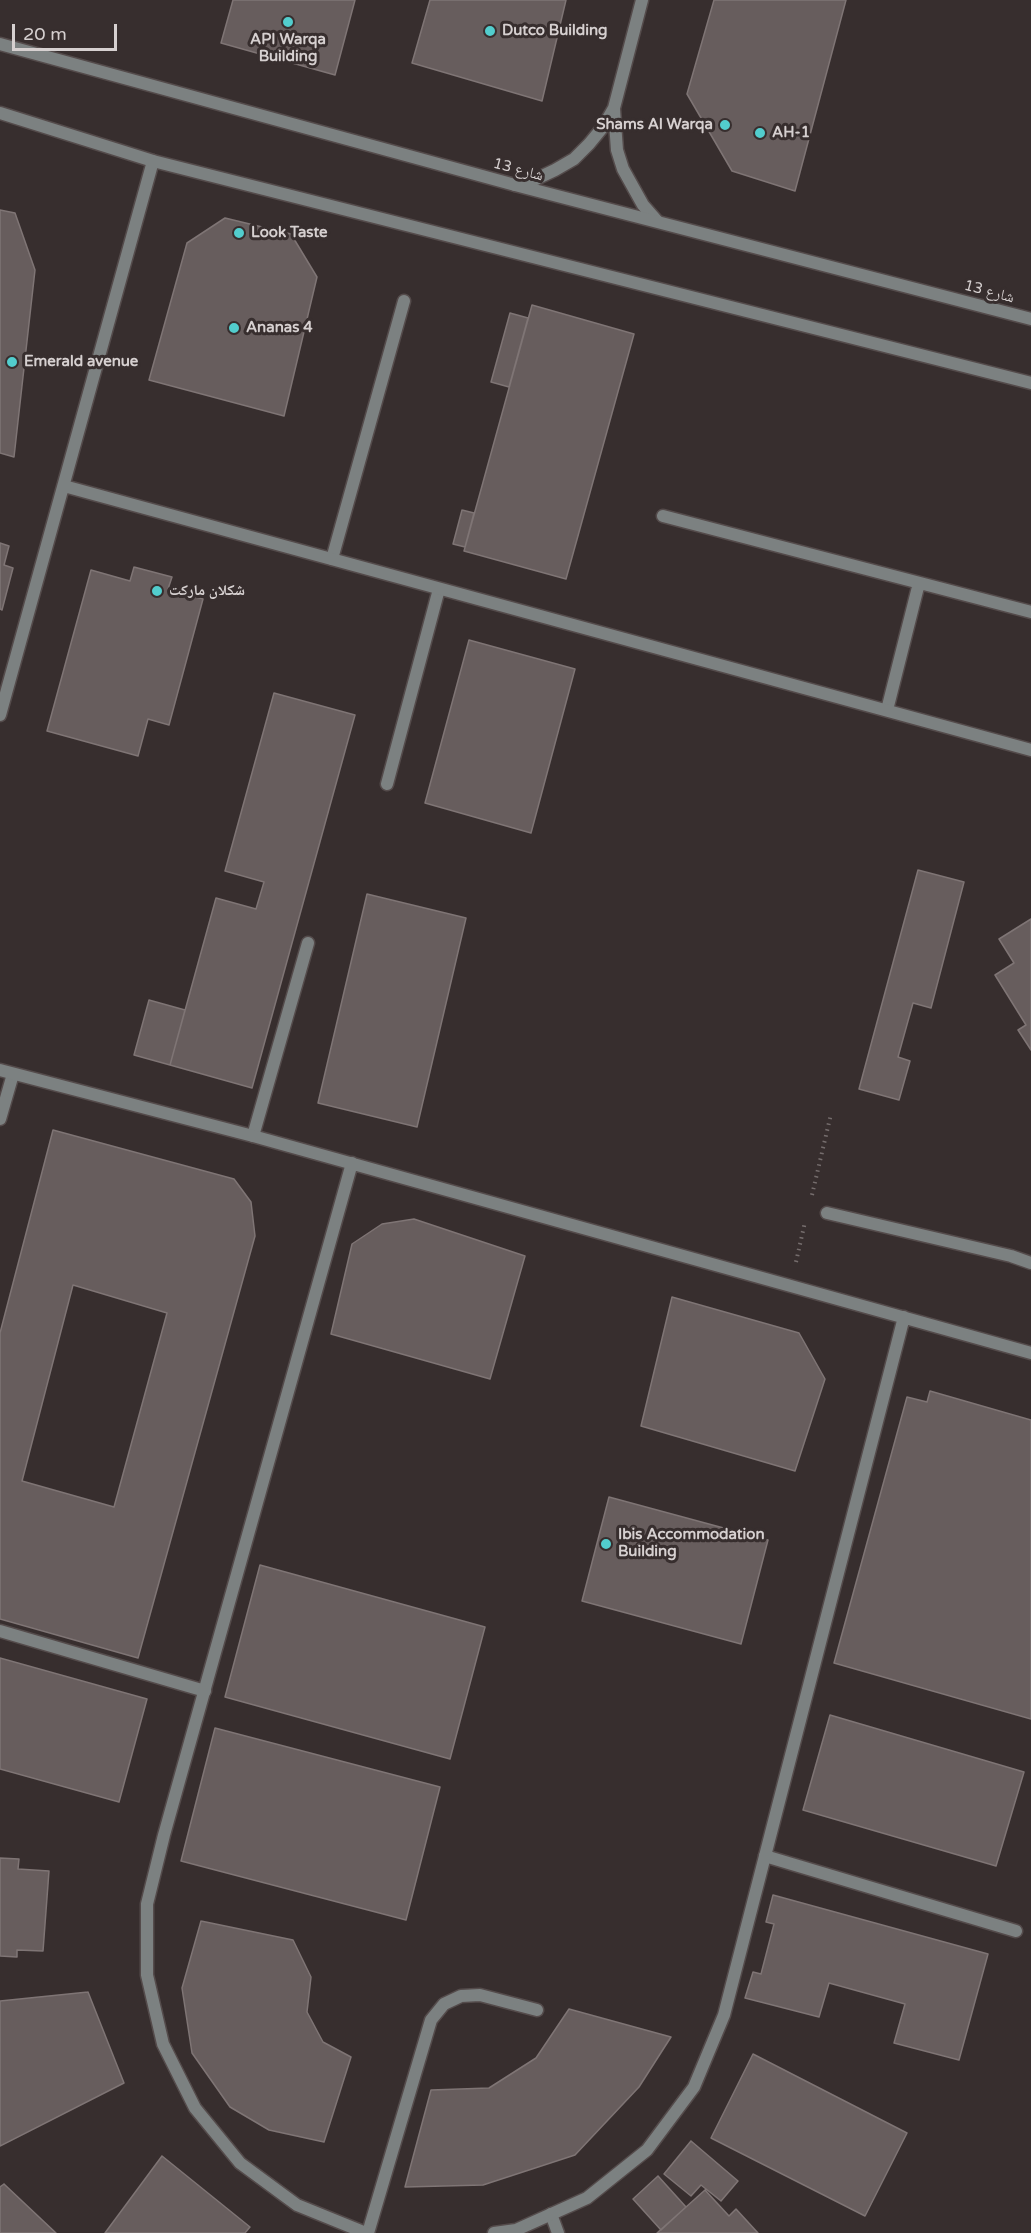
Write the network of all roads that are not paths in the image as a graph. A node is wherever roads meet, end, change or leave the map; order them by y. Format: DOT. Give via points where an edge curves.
graph roads {
  1 [pos="642,0"];
  2 [pos="0,44"];
  3 [pos="614,108"];
  4 [pos="0,113"];
  5 [pos="153,161"];
  6 [pos="515,185"];
  7 [pos="657,220"];
  8 [pos="404,301"];
  9 [pos="1031,319"];
  10 [pos="1031,383"];
  11 [pos="64,486"];
  12 [pos="663,516"];
  13 [pos="332,559"];
  14 [pos="919,583"];
  15 [pos="440,589"];
  16 [pos="1031,612"];
  17 [pos="887,711"];
  18 [pos="0,715"];
  19 [pos="1031,750"];
  20 [pos="387,784"];
  21 [pos="308,943"];
  22 [pos="0,1070"];
  23 [pos="13,1074"];
  24 [pos="0,1119"];
  25 [pos="253,1136"];
  26 [pos="352,1163"];
  27 [pos="827,1213"];
  28 [pos="1031,1263"];
  29 [pos="904,1317"];
  30 [pos="1031,1353"];
  31 [pos="0,1631"];
  32 [pos="205,1691"];
  33 [pos="765,1856"];
  34 [pos="1016,1931"];
  35 [pos="537,2010"];
  36 [pos="551,2214"];
  37 [pos="516,2231"];
  38 [pos="367,2233"];
  39 [pos="494,2233"];
  40 [pos="558,2233"];
  1 -- 3 [label="street"];
  2 -- 6 [label="street, شارع 13"];
  3 -- 6 [label="street" via="590,144 574,159"];
  3 -- 7 [label="street" via="617,150 623,169 643,205"];
  4 -- 5 [label="street"];
  5 -- 10 [label="street"];
  5 -- 11 [label="street"];
  6 -- 7 [label="street, شارع 13"];
  7 -- 9 [label="street, شارع 13"];
  8 -- 13 [label="street"];
  11 -- 13 [label="street"];
  11 -- 18 [label="street"];
  12 -- 14 [label="street"];
  13 -- 15 [label="street"];
  14 -- 16 [label="street"];
  14 -- 17 [label="street"];
  15 -- 17 [label="street"];
  15 -- 20 [label="street"];
  17 -- 19 [label="street"];
  21 -- 25 [label="street"];
  22 -- 23 [label="street"];
  23 -- 24 [label="street"];
  23 -- 25 [label="street"];
  25 -- 26 [label="street"];
  26 -- 29 [label="street"];
  26 -- 32 [label="street"];
  27 -- 28 [label="street"];
  29 -- 30 [label="street"];
  29 -- 33 [label="street"];
  31 -- 32 [label="street"];
  32 -- 38 [label="street" via="147,1904 147,1975 163,2044 195,2108 240,2163 297,2205"];
  33 -- 34 [label="street"];
  33 -- 36 [label="street" via="724,2015 694,2087 647,2150 587,2198"];
  35 -- 38 [label="street" via="480,1995 461,1996 444,2004 431,2020"];
  36 -- 37 [label="street"];
  36 -- 40 [label="street"];
  37 -- 39 [label="street"];
}
